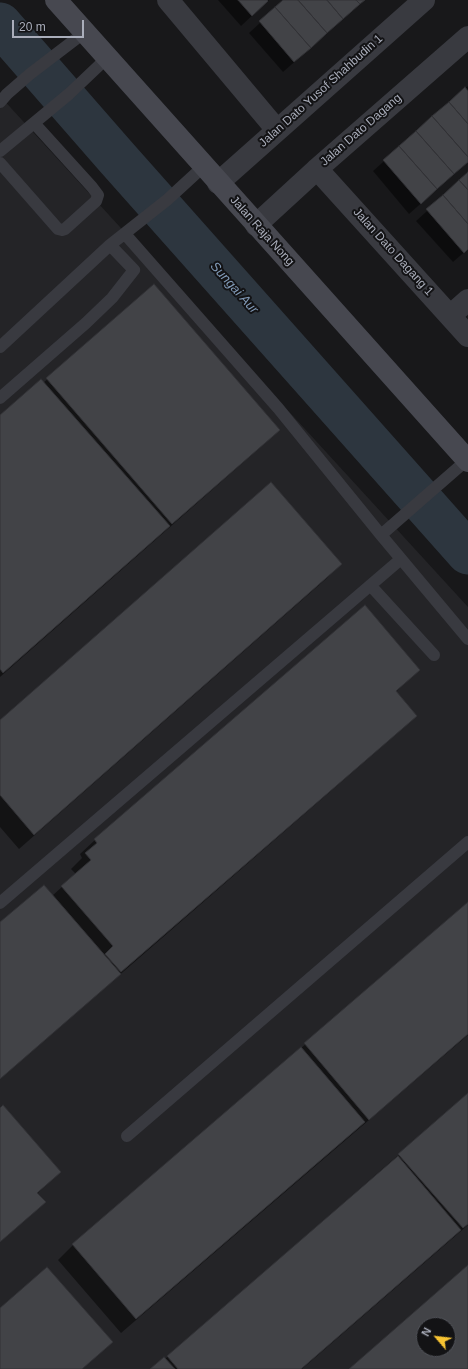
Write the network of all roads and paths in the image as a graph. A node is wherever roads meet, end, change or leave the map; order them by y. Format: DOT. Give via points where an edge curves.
graph roads {
  1 [pos="56,0"];
  2 [pos="168,0"];
  3 [pos="424,0"];
  4 [pos="85,32"];
  5 [pos="468,37"];
  6 [pos="108,57"];
  7 [pos="0,102"];
  8 [pos="34,123"];
  9 [pos="278,130"];
  10 [pos="0,151"];
  11 [pos="0,163"];
  12 [pos="204,166"];
  13 [pos="317,169"];
  14 [pos="218,183"];
  15 [pos="256,225"];
  16 [pos="125,234"];
  17 [pos="110,245"];
  18 [pos="144,255"];
  19 [pos="134,270"];
  20 [pos="468,300"];
  21 [pos="450,316"];
  22 [pos="468,336"];
  23 [pos="0,347"];
  24 [pos="0,398"];
  25 [pos="467,460"];
  26 [pos="381,535"];
  27 [pos="402,559"];
  28 [pos="371,586"];
  29 [pos="468,639"];
  30 [pos="434,655"];
  31 [pos="468,842"];
  32 [pos="0,904"];
  33 [pos="127,1136"];
  1 -- 4 [label="main road, Jalan Raja Nong"];
  2 -- 9 [label="street"];
  3 -- 9 [label="street, Jalan Dato Yusof Shahbudin 1"];
  4 -- 6 [label="main road, Jalan Raja Nong"];
  4 -- 7 [label="lane" via="30,74"];
  5 -- 13 [label="street, Jalan Dato Dagang"];
  6 -- 8 [label="lane"];
  6 -- 12 [label="main road, Jalan Raja Nong"];
  8 -- 10 [label="lane"];
  8 -- 11 [label="lane" via="92,187 98,195 96,201 65,229 58,229"];
  9 -- 14 [label="street, Jalan Dato Yusof Shahbudin 1"];
  12 -- 14 [label="main road, Jalan Raja Nong"];
  12 -- 16 [label="lane"];
  13 -- 15 [label="street, Jalan Dato Dagang"];
  13 -- 21 [label="street, Jalan Dato Dagang 1"];
  14 -- 15 [label="main road, Jalan Raja Nong"];
  15 -- 25 [label="main road, Jalan Raja Nong"];
  16 -- 17 [label="lane"];
  16 -- 18 [label="lane"];
  17 -- 19 [label="lane"];
  17 -- 23 [label="lane"];
  18 -- 19 [label="lane"];
  18 -- 26 [label="lane" via="278,408"];
  19 -- 24 [label="lane" via="112,298 86,323"];
  20 -- 21 [label="street"];
  21 -- 22 [label="street, Jalan Dato Dagang 1"];
  25 -- 26 [label="lane"];
  26 -- 27 [label="lane"];
  27 -- 28 [label="lane"];
  27 -- 29 [label="lane"];
  28 -- 30 [label="lane"];
  28 -- 32 [label="lane"];
  31 -- 33 [label="lane"];
}
